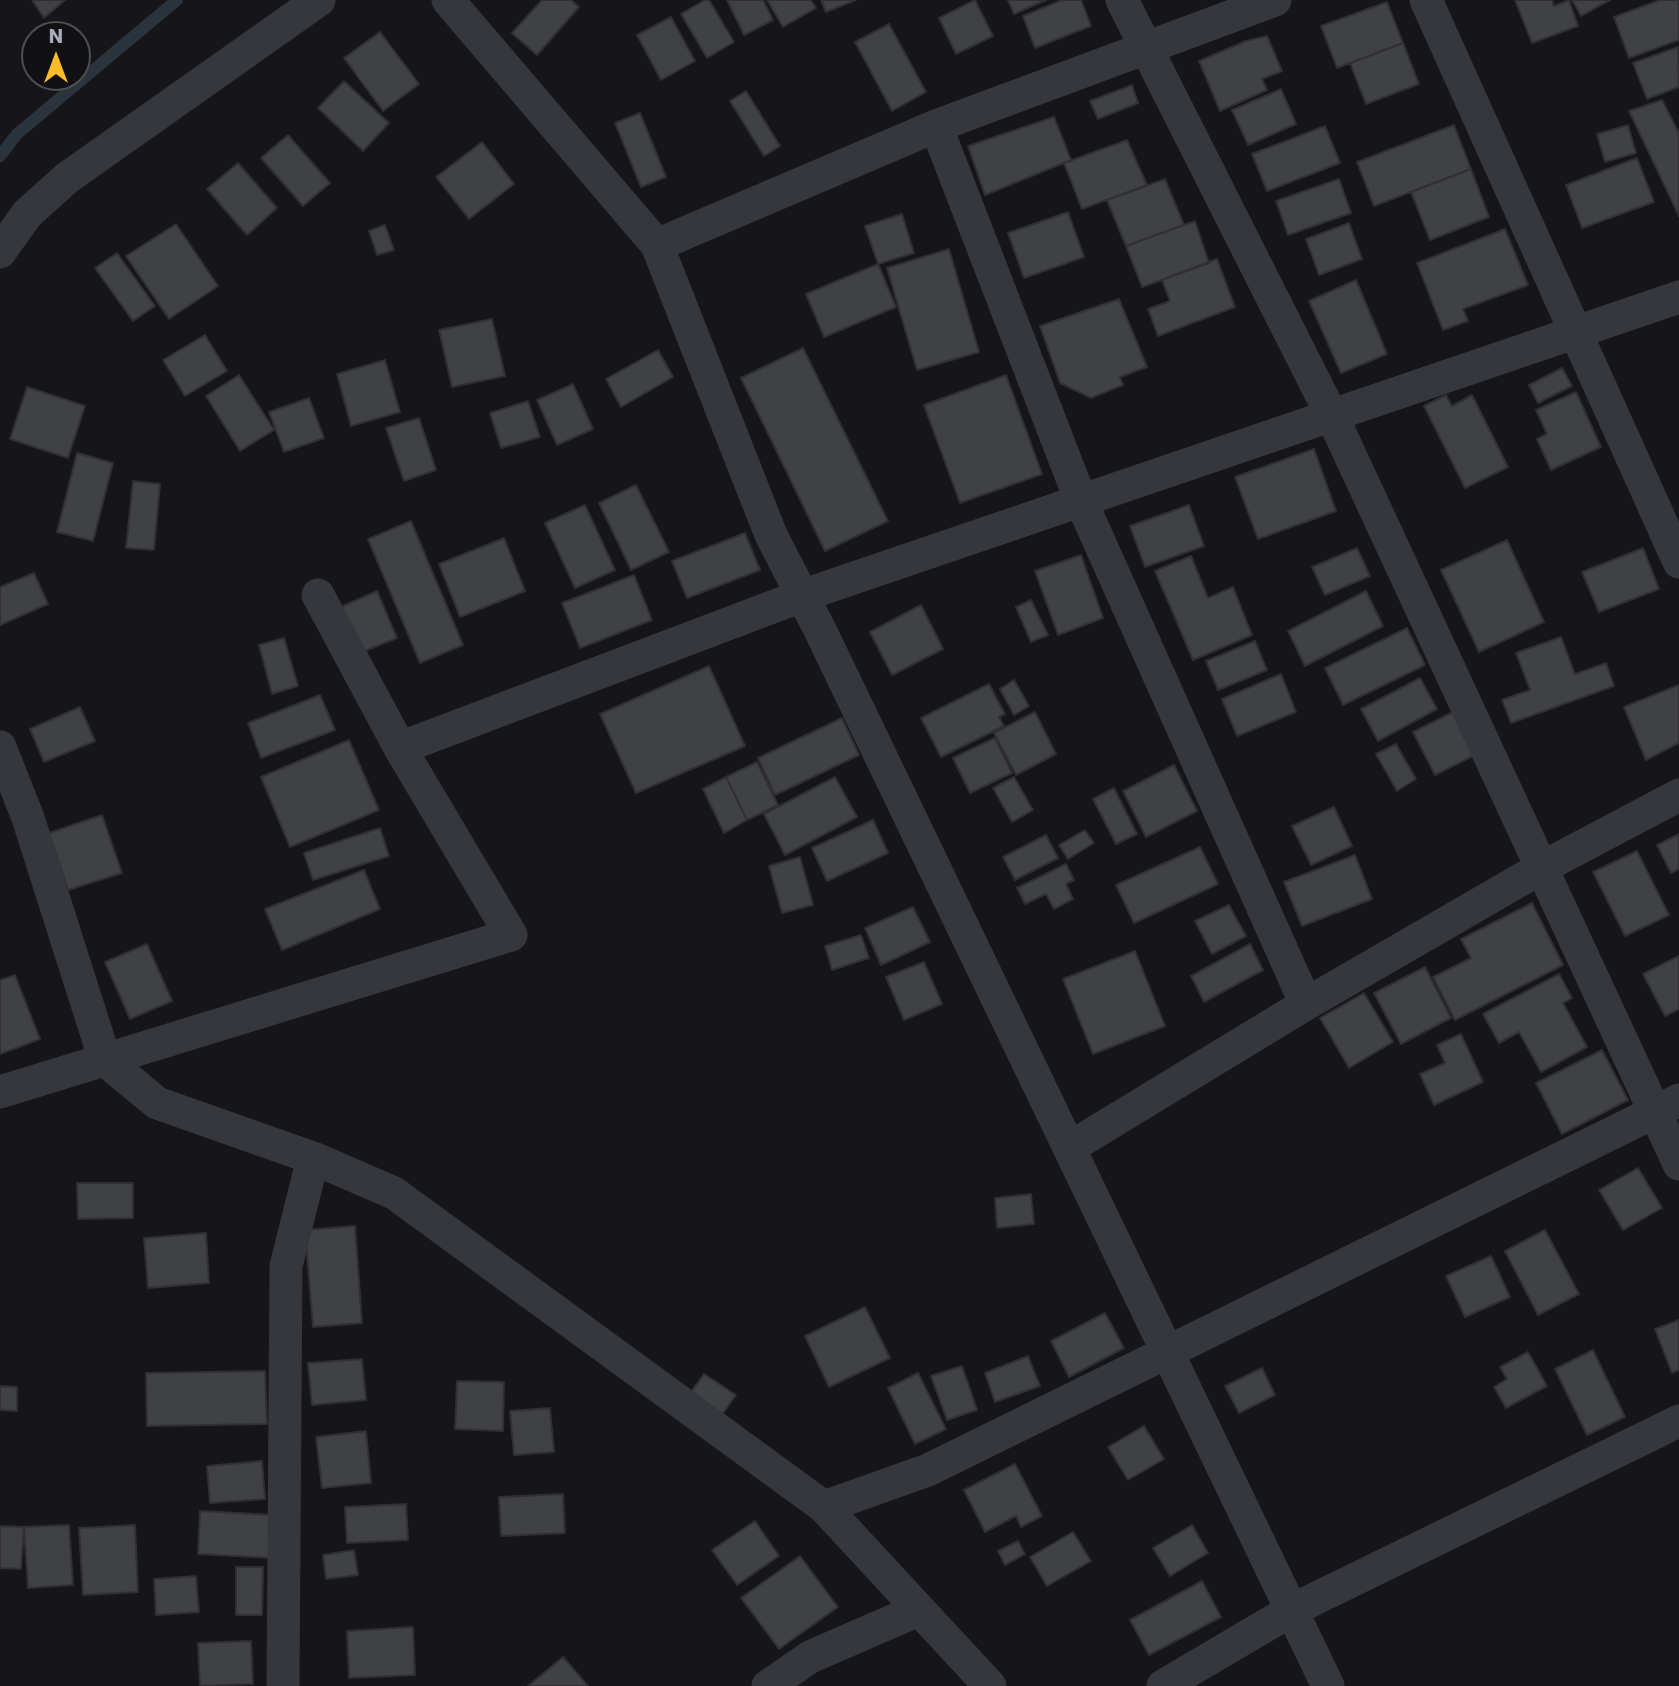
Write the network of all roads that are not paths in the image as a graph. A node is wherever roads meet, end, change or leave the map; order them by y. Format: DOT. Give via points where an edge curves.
graph roads {
  1 [pos="319,0"];
  2 [pos="448,0"];
  3 [pos="1122,0"];
  4 [pos="1275,0"];
  5 [pos="1426,0"];
  6 [pos="1147,45"];
  7 [pos="936,126"];
  8 [pos="657,245"];
  9 [pos="0,251"];
  10 [pos="1679,297"];
  11 [pos="1578,331"];
  12 [pos="1332,416"];
  13 [pos="1081,501"];
  14 [pos="1679,562"];
  15 [pos="318,596"];
  16 [pos="804,596"];
  17 [pos="0,747"];
  18 [pos="400,748"];
  19 [pos="1679,795"];
  20 [pos="1541,867"];
  21 [pos="1306,1004"];
  22 [pos="105,1060"];
  23 [pos="0,1092"];
  24 [pos="1667,1106"];
  25 [pos="1069,1148"];
  26 [pos="313,1158"];
  27 [pos="1679,1164"];
  28 [pos="1168,1352"];
  29 [pos="1679,1421"];
  30 [pos="824,1507"];
  31 [pos="918,1610"];
  32 [pos="1292,1610"];
  33 [pos="283,1686"];
  34 [pos="768,1686"];
  35 [pos="990,1686"];
  36 [pos="1163,1686"];
  37 [pos="1328,1686"];
  1 -- 9 [label="street" via="68,178 27,214"];
  2 -- 8 [label="street"];
  3 -- 6 [label="street"];
  4 -- 6 [label="street"];
  5 -- 11 [label="street"];
  6 -- 7 [label="street"];
  6 -- 12 [label="street"];
  7 -- 8 [label="street"];
  7 -- 13 [label="street"];
  8 -- 16 [label="street" via="771,535"];
  10 -- 11 [label="street"];
  11 -- 12 [label="street"];
  11 -- 14 [label="street"];
  12 -- 13 [label="street"];
  12 -- 20 [label="street"];
  13 -- 16 [label="street"];
  13 -- 21 [label="street"];
  15 -- 18 [label="street"];
  16 -- 18 [label="street"];
  16 -- 25 [label="street"];
  17 -- 22 [label="street" via="28,818"];
  18 -- 22 [label="street" via="511,935"];
  19 -- 20 [label="street"];
  20 -- 21 [label="street"];
  20 -- 24 [label="street"];
  21 -- 25 [label="street"];
  22 -- 23 [label="street"];
  22 -- 26 [label="street" via="157,1102"];
  24 -- 27 [label="street"];
  24 -- 28 [label="street"];
  25 -- 28 [label="street"];
  26 -- 30 [label="street" via="394,1194"];
  26 -- 33 [label="street" via="286,1266"];
  28 -- 30 [label="street" via="928,1470"];
  28 -- 32 [label="street"];
  29 -- 32 [label="street"];
  30 -- 31 [label="street"];
  31 -- 34 [label="street" via="810,1657"];
  31 -- 35 [label="street"];
  32 -- 36 [label="street"];
  32 -- 37 [label="street"];
}
